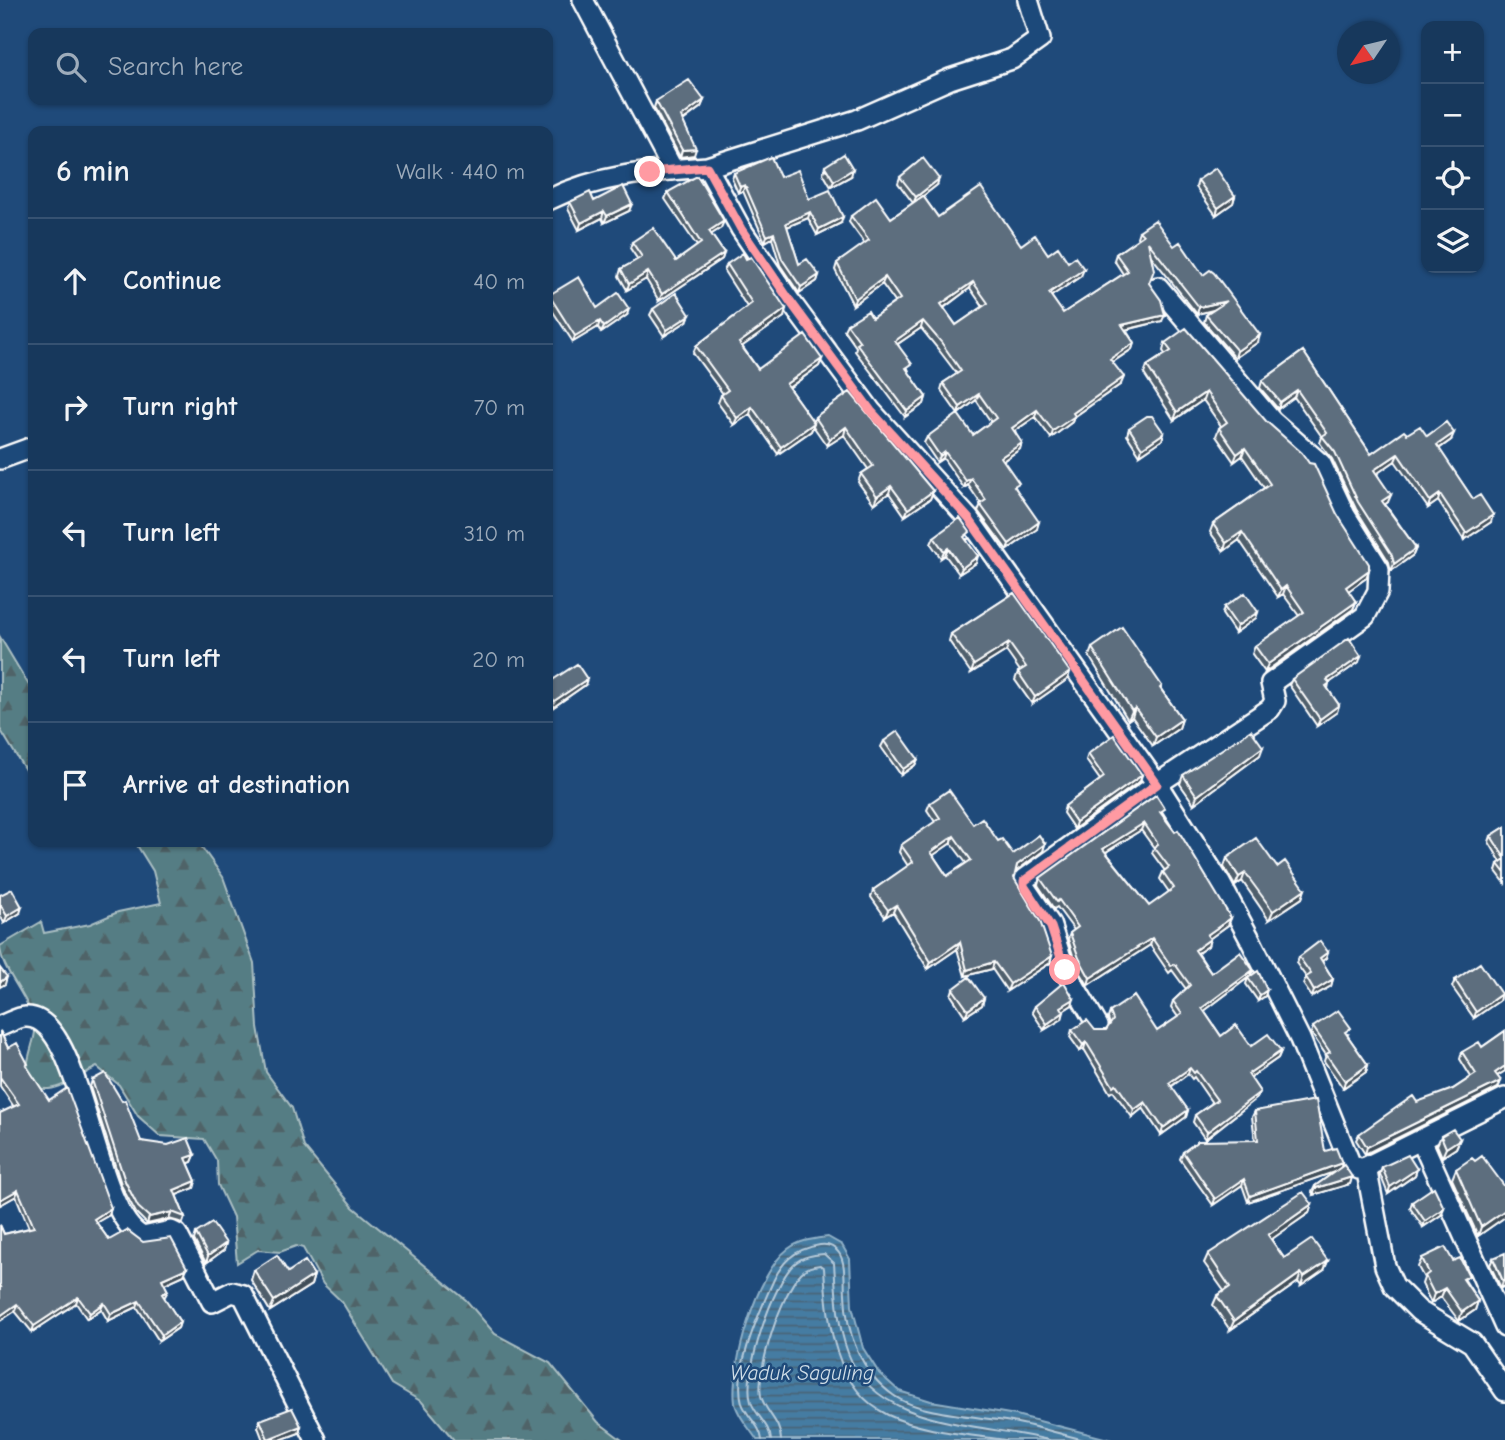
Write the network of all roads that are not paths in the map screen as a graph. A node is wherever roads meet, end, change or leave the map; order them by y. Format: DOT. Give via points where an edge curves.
graph roads {
  1 [pos="583,0"];
  2 [pos="1028,0"];
  3 [pos="707,167"];
  4 [pos="673,170"];
  5 [pos="553,198"];
  6 [pos="1158,287"];
  7 [pos="28,449"];
  8 [pos="0,458"];
  9 [pos="1157,784"];
  10 [pos="0,1026"];
  11 [pos="1098,1026"];
  12 [pos="1505,1098"];
  13 [pos="1422,1142"];
  14 [pos="1366,1167"];
  15 [pos="1505,1327"];
  16 [pos="1505,1391"];
  17 [pos="316,1440"];
  1 -- 4 [label="street"];
  2 -- 3 [label="street" via="1040,39 1012,59 950,79 815,135"];
  3 -- 4 [label="street"];
  3 -- 9 [label="street" via="741,229 790,301 871,411 969,519"];
  4 -- 5 [label="street" via="593,182"];
  6 -- 9 [label="street" via="1272,421 1321,464 1345,515 1379,569 1380,581 1365,616 1271,682 1275,701 1270,709"];
  7 -- 8 [label="street"];
  9 -- 11 [label="street" via="1024,881 1051,927 1065,970"];
  9 -- 14 [label="street" via="1251,941 1300,1039 1349,1161 1355,1167"];
  10 -- 17 [label="street" via="25,1017 48,1029 76,1081 102,1168 127,1223 143,1237 171,1231 177,1234 212,1302 232,1292 243,1295"];
  12 -- 13 [label="street"];
  13 -- 14 [label="street"];
  13 -- 15 [label="street"];
  14 -- 16 [label="street" via="1385,1266 1394,1286 1419,1311 1472,1343"];
}
